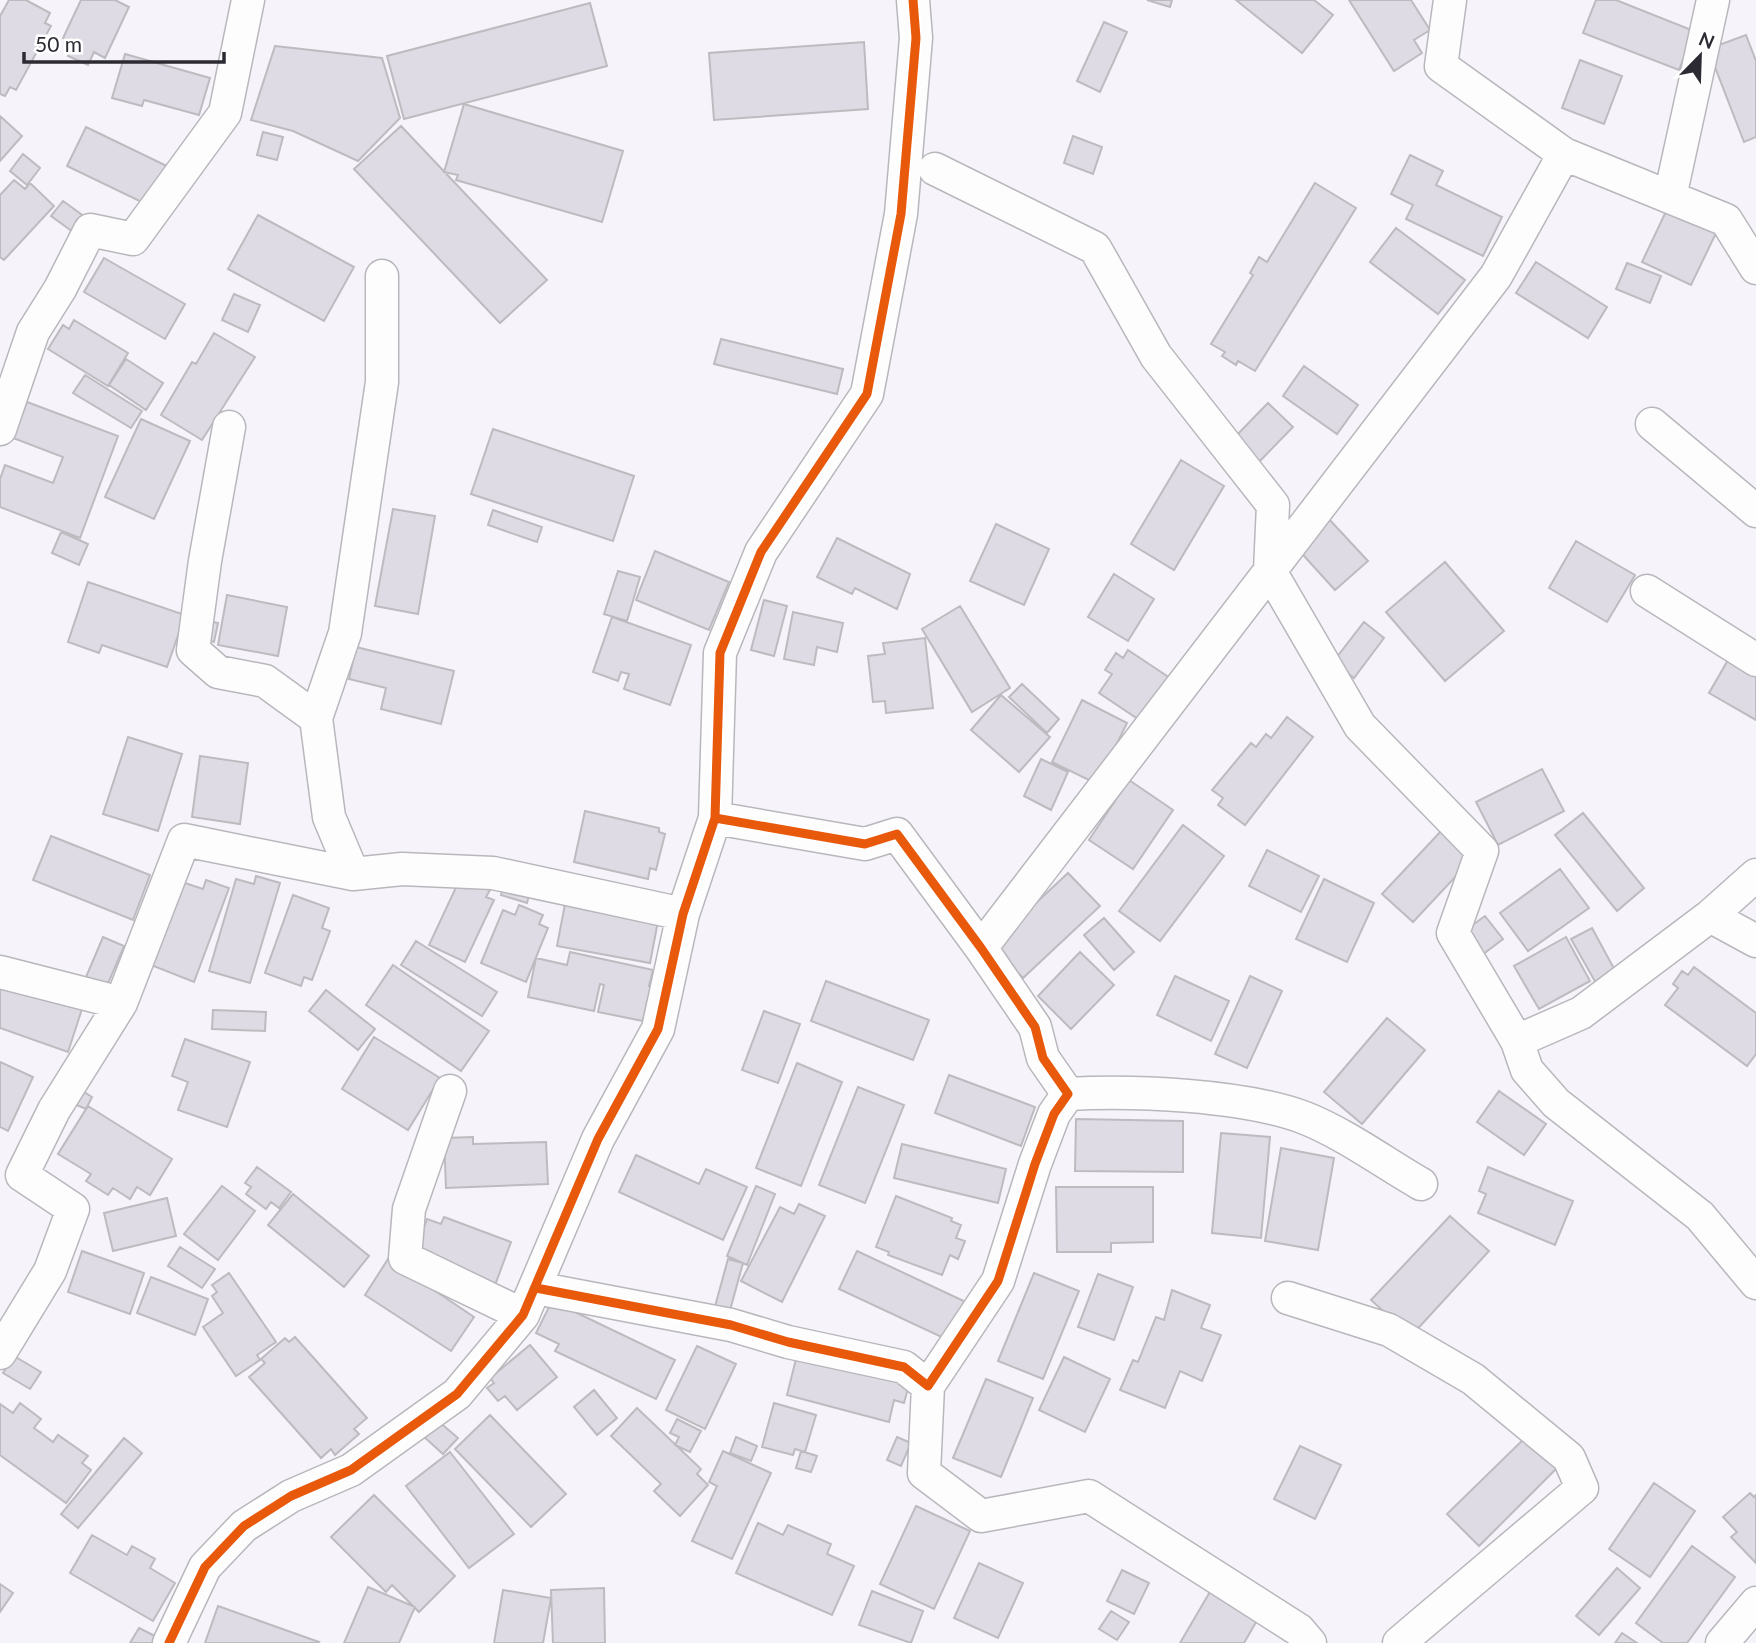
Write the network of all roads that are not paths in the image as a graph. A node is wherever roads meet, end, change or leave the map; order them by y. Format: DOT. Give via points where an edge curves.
graph roads {
  1 [pos="248,0"];
  2 [pos="913,0"];
  3 [pos="1450,0"];
  4 [pos="1713,0"];
  5 [pos="1564,154"];
  6 [pos="935,169"];
  7 [pos="1670,197"];
  8 [pos="1756,268"];
  9 [pos="382,276"];
  10 [pos="1652,424"];
  11 [pos="229,427"];
  12 [pos="0,429"];
  13 [pos="1756,511"];
  14 [pos="1270,571"];
  15 [pos="1647,591"];
  16 [pos="1756,660"];
  17 [pos="316,718"];
  18 [pos="715,818"];
  19 [pos="354,874"];
  20 [pos="1756,875"];
  21 [pos="683,914"];
  22 [pos="1710,916"];
  23 [pos="1756,941"];
  24 [pos="981,948"];
  25 [pos="0,972"];
  26 [pos="121,1003"];
  27 [pos="1517,1041"];
  28 [pos="450,1091"];
  29 [pos="1068,1094"];
  30 [pos="1421,1184"];
  31 [pos="1756,1283"];
  32 [pos="1289,1298"];
  33 [pos="529,1301"];
  34 [pos="0,1353"];
  35 [pos="928,1386"];
  36 [pos="1756,1602"];
  37 [pos="169,1643"];
  38 [pos="1310,1643"];
  39 [pos="1399,1643"];
  40 [pos="1722,1643"];
  1 -- 12 [label="street" via="225,113 133,239 90,230 33,332"];
  2 -- 18 [label="street" via="916,38 901,214 867,394 761,552 720,653"];
  3 -- 5 [label="street" via="1441,66"];
  4 -- 7 [label="street"];
  5 -- 7 [label="street"];
  5 -- 14 [label="street" via="1496,276"];
  6 -- 14 [label="street" via="1095,248 1156,356 1273,505"];
  7 -- 8 [label="street" via="1726,220"];
  9 -- 17 [label="street" via="382,383 345,633"];
  10 -- 13 [label="street"];
  11 -- 17 [label="street" via="193,650 218,672 265,681"];
  14 -- 24 [label="street"];
  14 -- 27 [label="street" via="1360,726 1482,851 1453,933"];
  15 -- 16 [label="street"];
  17 -- 19 [label="street" via="329,817"];
  18 -- 21 [label="street"];
  18 -- 24 [label="street" via="864,844 897,834"];
  19 -- 21 [label="street" via="402,869 493,873"];
  19 -- 26 [label="street" via="184,840"];
  20 -- 22 [label="street"];
  21 -- 33 [label="street" via="658,1029 598,1139"];
  22 -- 23 [label="street"];
  22 -- 27 [label="street" via="1581,1013"];
  24 -- 29 [label="street" via="1035,1027 1043,1058"];
  25 -- 26 [label="street"];
  26 -- 34 [label="street" via="54,1110 22,1175 73,1209 50,1270"];
  27 -- 31 [label="street" via="1527,1070 1556,1102 1700,1216"];
  28 -- 33 [label="street" via="409,1209 405,1258"];
  29 -- 30 [label="street" via="1107,1092 1232,1101 1304,1118"];
  29 -- 35 [label="street" via="1054,1114 1040,1151 998,1281"];
  32 -- 39 [label="street" via="1390,1330 1473,1379 1569,1458 1582,1488"];
  33 -- 35 [label="street" via="731,1325 904,1367"];
  33 -- 37 [label="street" via="457,1394 351,1470 291,1496 244,1526 205,1567"];
  35 -- 38 [label="street" via="924,1473 981,1516 1089,1496 1299,1630"];
  36 -- 40 [label="street"];
}
